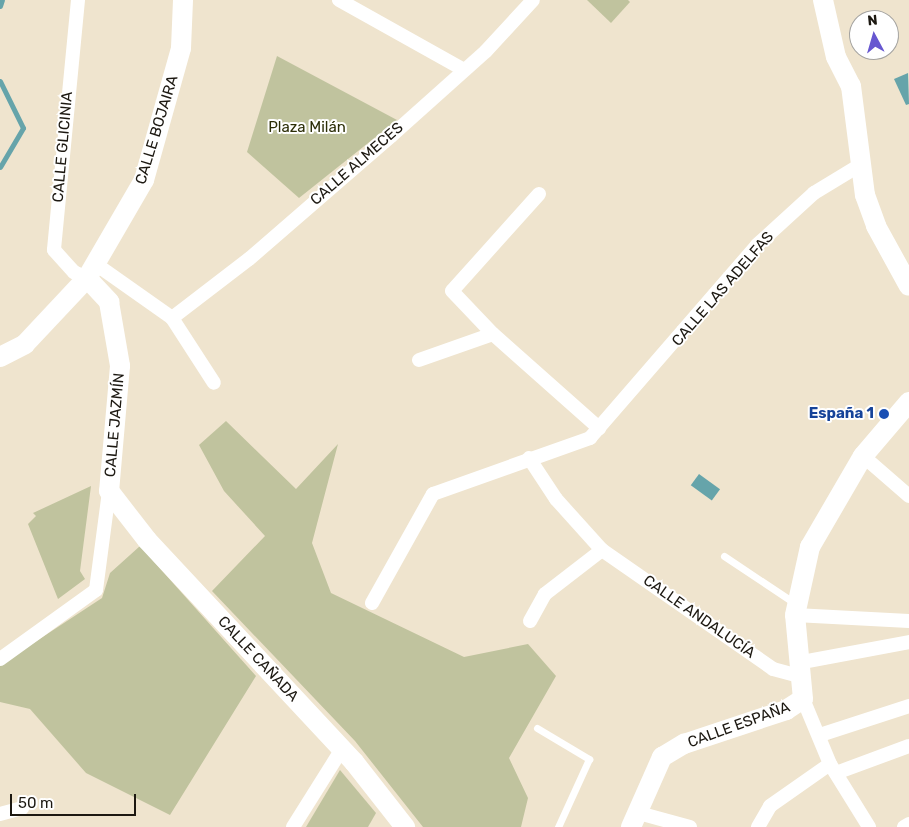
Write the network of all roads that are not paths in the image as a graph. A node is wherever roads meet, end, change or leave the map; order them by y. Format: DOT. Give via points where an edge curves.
graph roads {
  1 [pos="78,0"];
  2 [pos="183,0"];
  3 [pos="339,0"];
  4 [pos="533,0"];
  5 [pos="823,0"];
  6 [pos="464,70"];
  7 [pos="860,165"];
  8 [pos="539,194"];
  9 [pos="92,272"];
  10 [pos="909,286"];
  11 [pos="172,318"];
  12 [pos="493,334"];
  13 [pos="0,357"];
  14 [pos="419,360"];
  15 [pos="214,383"];
  16 [pos="909,402"];
  17 [pos="599,428"];
  18 [pos="862,456"];
  19 [pos="529,458"];
  20 [pos="109,491"];
  21 [pos="909,496"];
  22 [pos="602,550"];
  23 [pos="724,556"];
  24 [pos="372,603"];
  25 [pos="796,610"];
  26 [pos="909,621"];
  27 [pos="530,622"];
  28 [pos="909,642"];
  29 [pos="0,659"];
  30 [pos="798,670"];
  31 [pos="803,699"];
  32 [pos="909,706"];
  33 [pos="537,728"];
  34 [pos="820,735"];
  35 [pos="909,746"];
  36 [pos="342,749"];
  37 [pos="833,768"];
  38 [pos="22,808"];
  39 [pos="0,814"];
  40 [pos="633,819"];
  41 [pos="909,824"];
  42 [pos="762,826"];
  43 [pos="293,827"];
  44 [pos="405,827"];
  45 [pos="558,827"];
  46 [pos="690,827"];
  47 [pos="869,827"];
  48 [pos="904,827"];
  1 -- 9 [label="street, CALLE GLICINIA" via="54,250 74,272"];
  2 -- 9 [label="street, CALLE BOJAIRA" via="181,48 144,180"];
  3 -- 6 [label="street"];
  4 -- 6 [label="street, CALLE ALMECES"];
  5 -- 7 [label="street" via="836,57 852,86"];
  6 -- 11 [label="street, CALLE ALMECES" via="249,259"];
  7 -- 10 [label="street" via="876,226"];
  7 -- 17 [label="street, CALLE LAS ADELFAS" via="814,193 758,245"];
  8 -- 12 [label="street" via="452,291"];
  9 -- 11 [label="street, CALLE GLICINIA"];
  9 -- 13 [label="street, CALLE BOJAIRA" via="25,344"];
  9 -- 20 [label="street, CALLE JAZMÍN" via="108,302 120,366"];
  11 -- 15 [label="street"];
  12 -- 14 [label="street"];
  12 -- 17 [label="street"];
  16 -- 18 [label="street, CALLE ESPAÑA"];
  17 -- 19 [label="street, CALLE LAS ADELFAS" via="590,438"];
  18 -- 21 [label="street"];
  18 -- 25 [label="street, CALLE ESPAÑA" via="810,547"];
  19 -- 22 [label="street, CALLE ANDALUCÍA" via="556,499"];
  19 -- 24 [label="street, CALLE LAS ADELFAS" via="433,494"];
  20 -- 29 [label="street" via="96,590"];
  20 -- 36 [label="street, CALLE CAÑADA" via="147,540"];
  22 -- 27 [label="street" via="545,594"];
  22 -- 30 [label="street, CALLE ANDALUCÍA" via="773,669"];
  23 -- 25 [label="lane"];
  25 -- 26 [label="street"];
  25 -- 30 [label="street, CALLE ESPAÑA"];
  28 -- 30 [label="street"];
  30 -- 31 [label="street, CALLE ESPAÑA"];
  31 -- 34 [label="street"];
  31 -- 40 [label="street, CALLE ESPAÑA" via="786,710 684,744 662,757"];
  32 -- 34 [label="street"];
  33 -- 45 [label="lane" via="588,759"];
  34 -- 37 [label="street"];
  35 -- 37 [label="street"];
  36 -- 43 [label="street"];
  36 -- 44 [label="street, CALLE CAÑADA"];
  37 -- 42 [label="street" via="770,806"];
  37 -- 47 [label="street"];
  38 -- 39 [label="street"];
  40 -- 46 [label="street"];
  41 -- 48 [label="street"];
}
